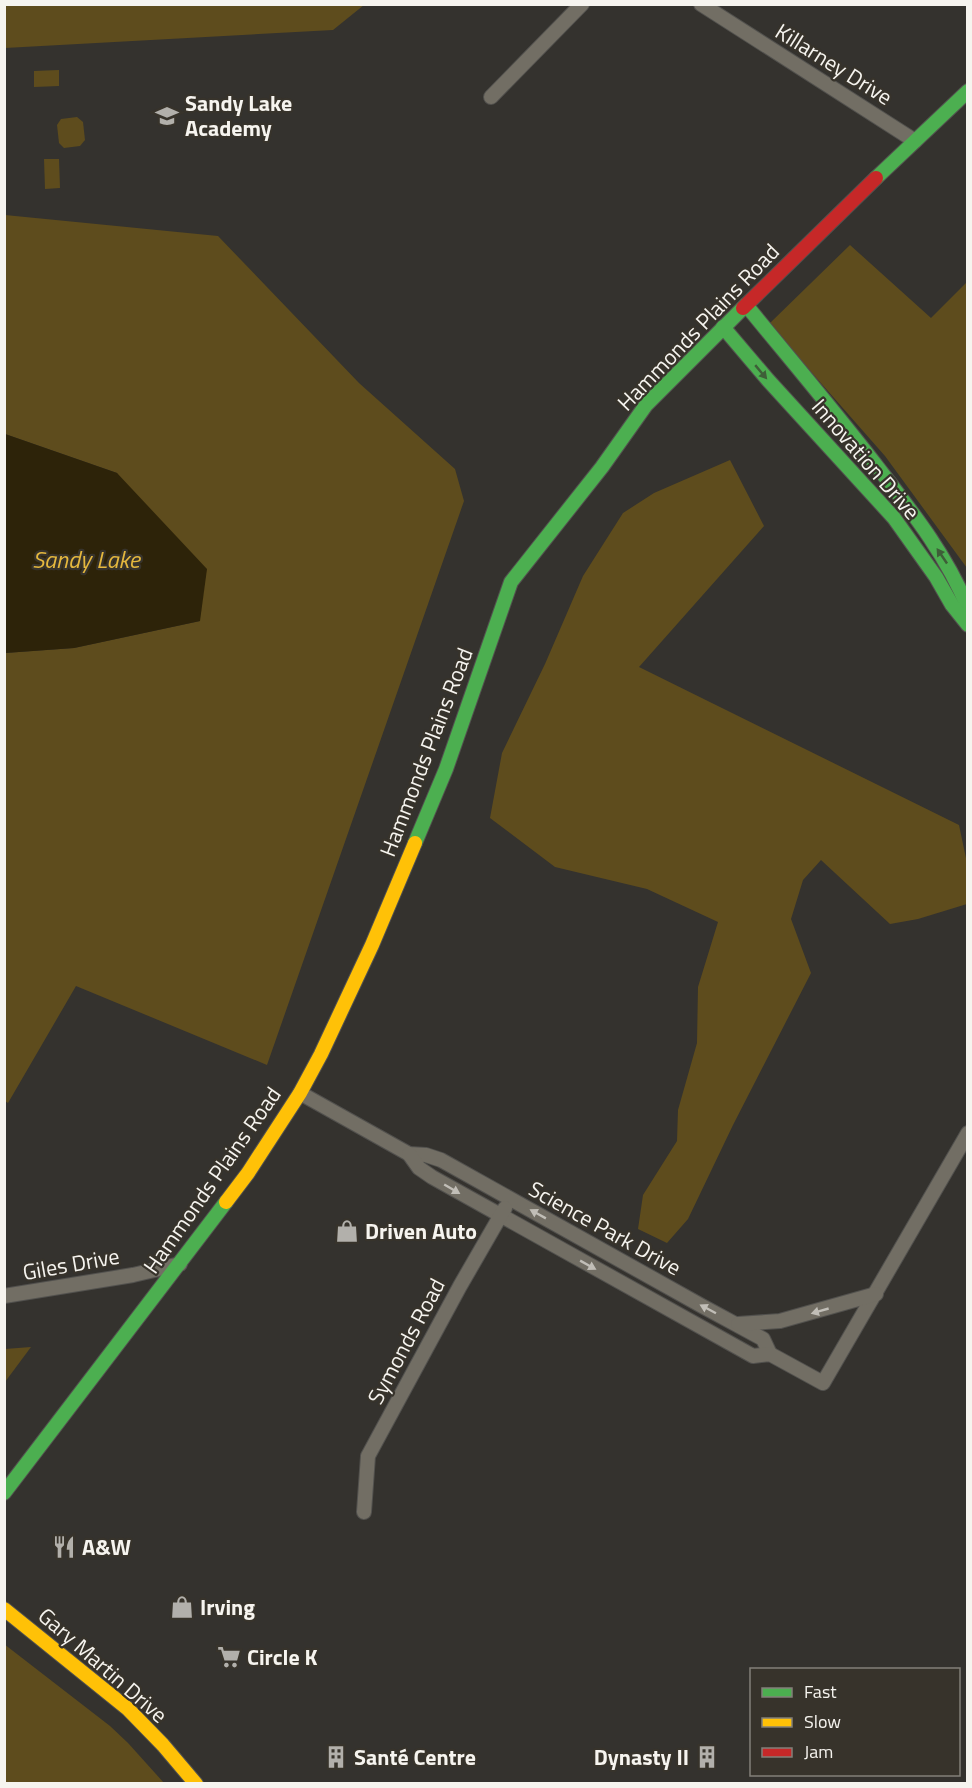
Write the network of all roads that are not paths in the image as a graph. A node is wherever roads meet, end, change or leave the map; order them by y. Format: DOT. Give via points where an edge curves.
graph roads {
  1 [pos="582,4"];
  2 [pos="701,4"];
  3 [pos="968,91"];
  4 [pos="491,97"];
  5 [pos="915,141"];
  6 [pos="746,305"];
  7 [pos="723,327"];
  8 [pos="968,608"];
  9 [pos="968,625"];
  10 [pos="300,1093"];
  11 [pos="968,1133"];
  12 [pos="409,1154"];
  13 [pos="510,1198"];
  14 [pos="500,1216"];
  15 [pos="180,1264"];
  16 [pos="876,1294"];
  17 [pos="4,1296"];
  18 [pos="737,1324"];
  19 [pos="770,1354"];
  20 [pos="4,1493"];
  21 [pos="364,1512"];
  22 [pos="4,1609"];
  23 [pos="196,1784"];
  1 -- 4 [label="street"];
  2 -- 5 [label="street, Killarney Drive"];
  3 -- 5 [label="main road, Hammonds Plains Road"];
  5 -- 6 [label="main road, Hammonds Plains Road"];
  6 -- 7 [label="main road, Hammonds Plains Road"];
  8 -- 6 [label="main road, Innovation Drive, one-way" via="951,569 917,518"];
  7 -- 9 [label="main road, Innovation Drive, one-way" via="894,518"];
  7 -- 10 [label="main road, Hammonds Plains Road" via="646,405 511,582 446,769 367,956"];
  10 -- 12 [label="street, Science Park Drive"];
  10 -- 15 [label="main road, Hammonds Plains Road" via="248,1173"];
  11 -- 16 [label="street"];
  12 -- 13 [label="street, Science Park Drive" via="441,1160"];
  12 -- 14 [label="street, Science Park Drive, one-way" via="432,1178"];
  13 -- 14 [label="street, Symonds Road"];
  18 -- 13 [label="street, Science Park Drive, one-way"];
  14 -- 19 [label="street, Science Park Drive, one-way" via="753,1356"];
  14 -- 21 [label="street, Symonds Road" via="368,1456"];
  15 -- 17 [label="street, Giles Drive"];
  15 -- 20 [label="main road, Hammonds Plains Road"];
  16 -- 18 [label="street, one-way" via="780,1321"];
  16 -- 19 [label="street, Science Park Drive" via="824,1383"];
  18 -- 19 [label="street, Science Park Drive" via="763,1339"];
  22 -- 23 [label="main road, Gary Martin Drive" via="128,1709"];
}
